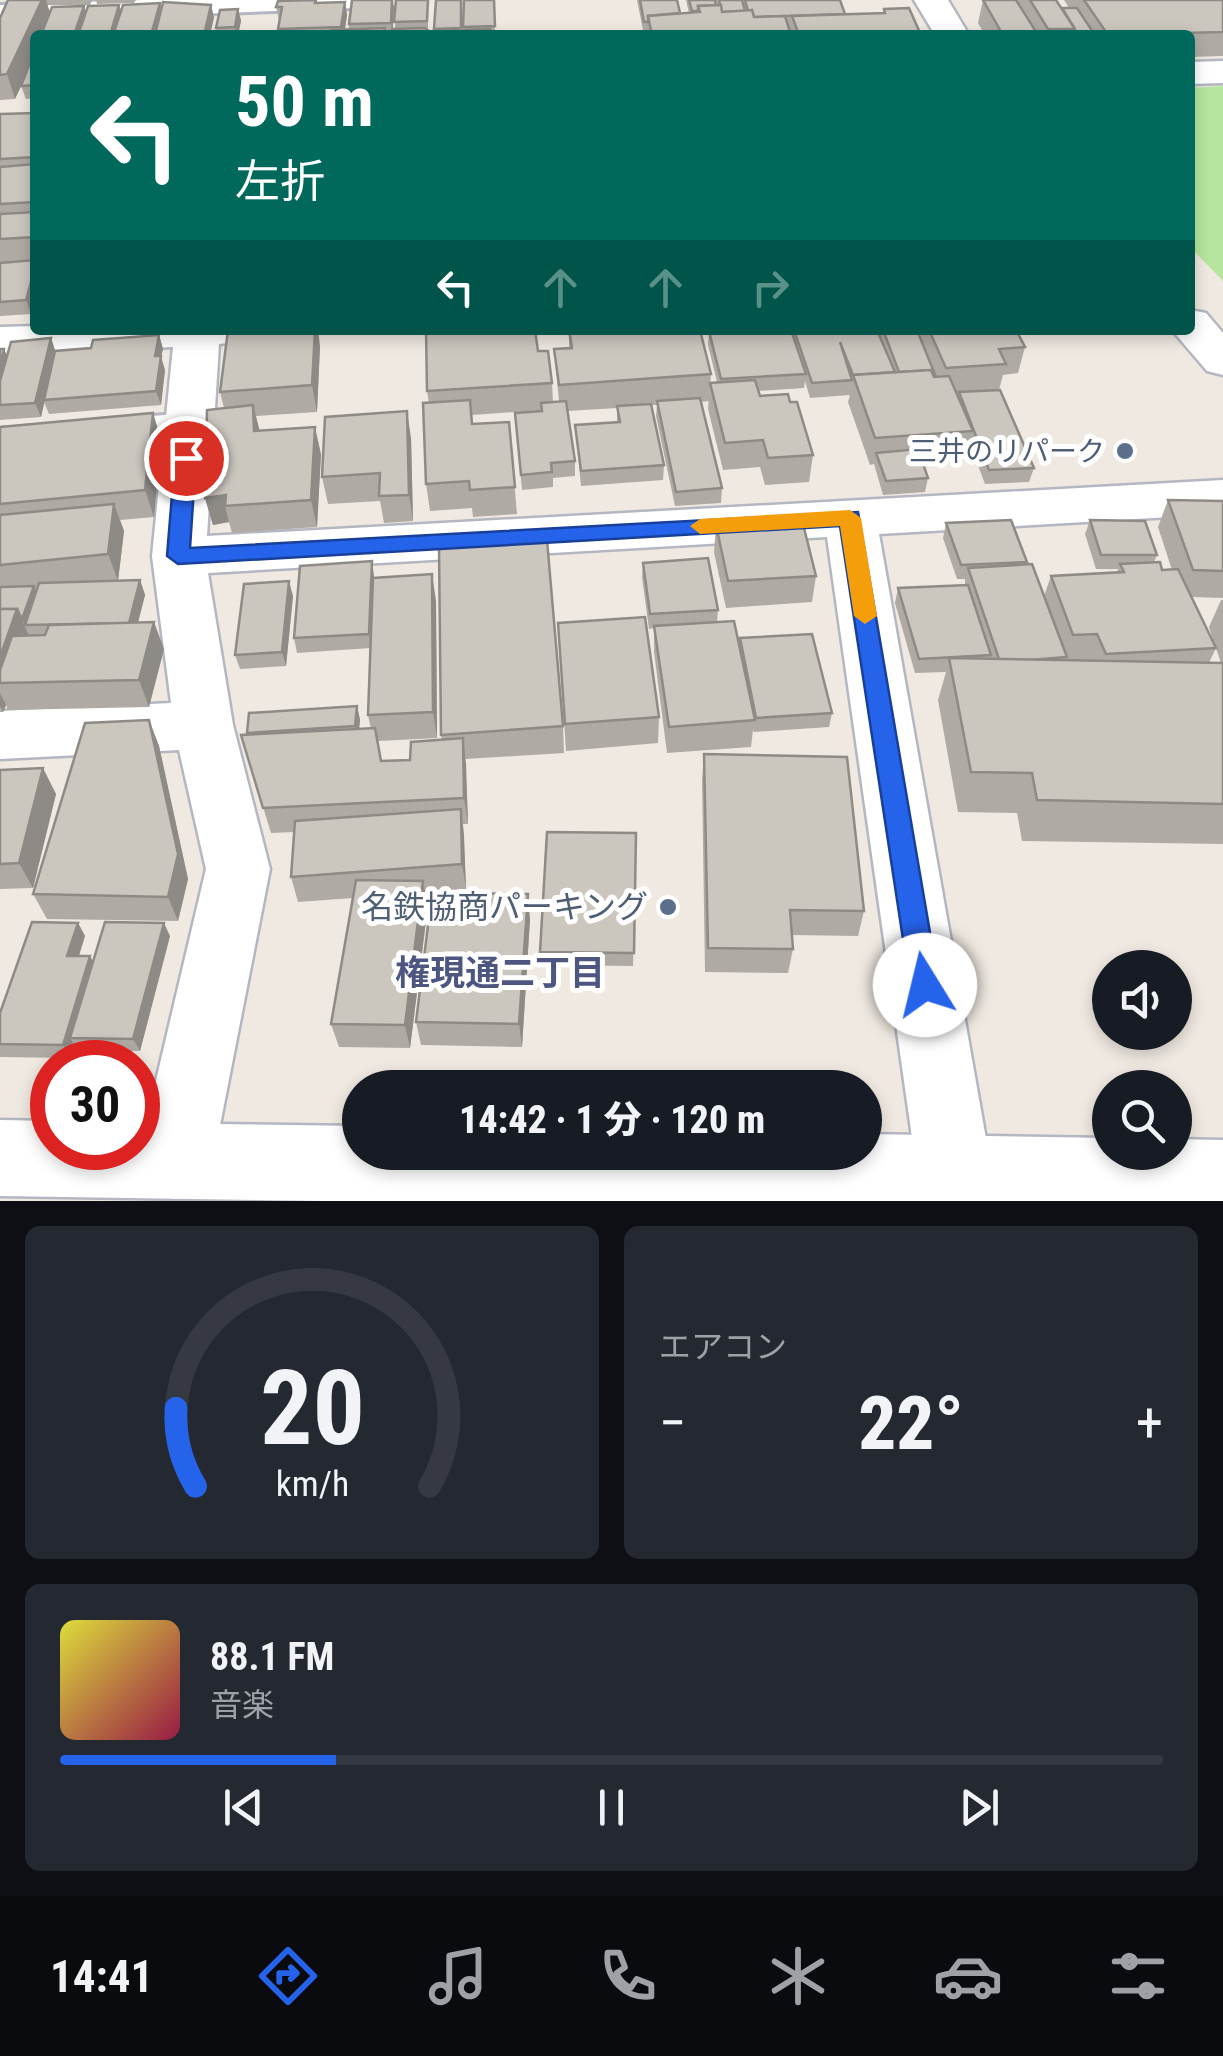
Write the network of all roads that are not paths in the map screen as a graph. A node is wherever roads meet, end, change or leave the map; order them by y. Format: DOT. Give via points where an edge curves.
graph roads {
  1 [pos="355,0"];
  2 [pos="930,0"];
  3 [pos="268,2"];
  4 [pos="0,13"];
  5 [pos="261,30"];
  6 [pos="949,30"];
  7 [pos="1223,72"];
  8 [pos="1195,73"];
  9 [pos="1195,329"];
  10 [pos="115,335"];
  11 [pos="191,335"];
  12 [pos="0,341"];
  13 [pos="1223,361"];
  14 [pos="188,425"];
  15 [pos="0,440"];
  16 [pos="1223,497"];
  17 [pos="850,518"];
  18 [pos="178,556"];
  19 [pos="204,725"];
  20 [pos="0,735"];
  21 [pos="175,1161"];
  22 [pos="5,1163"];
  23 [pos="1223,1178"];
  24 [pos="402,1184"];
  25 [pos="957,1187"];
  1 -- 3 [label="lane"];
  2 -- 6 [label="street"];
  3 -- 4 [label="lane"];
  3 -- 5 [label="lane"];
  7 -- 8 [label="street"];
  9 -- 13 [label="street"];
  10 -- 12 [label="street"];
  11 -- 14 [label="street"];
  14 -- 15 [label="lane"];
  14 -- 18 [label="street"];
  16 -- 17 [label="street"];
  17 -- 18 [label="street"];
  17 -- 25 [label="street"];
  18 -- 19 [label="street"];
  19 -- 20 [label="street"];
  19 -- 21 [label="street" via="238,869"];
  21 -- 22 [label="street"];
  21 -- 24 [label="street"];
  23 -- 25 [label="street"];
  24 -- 25 [label="street"];
}
